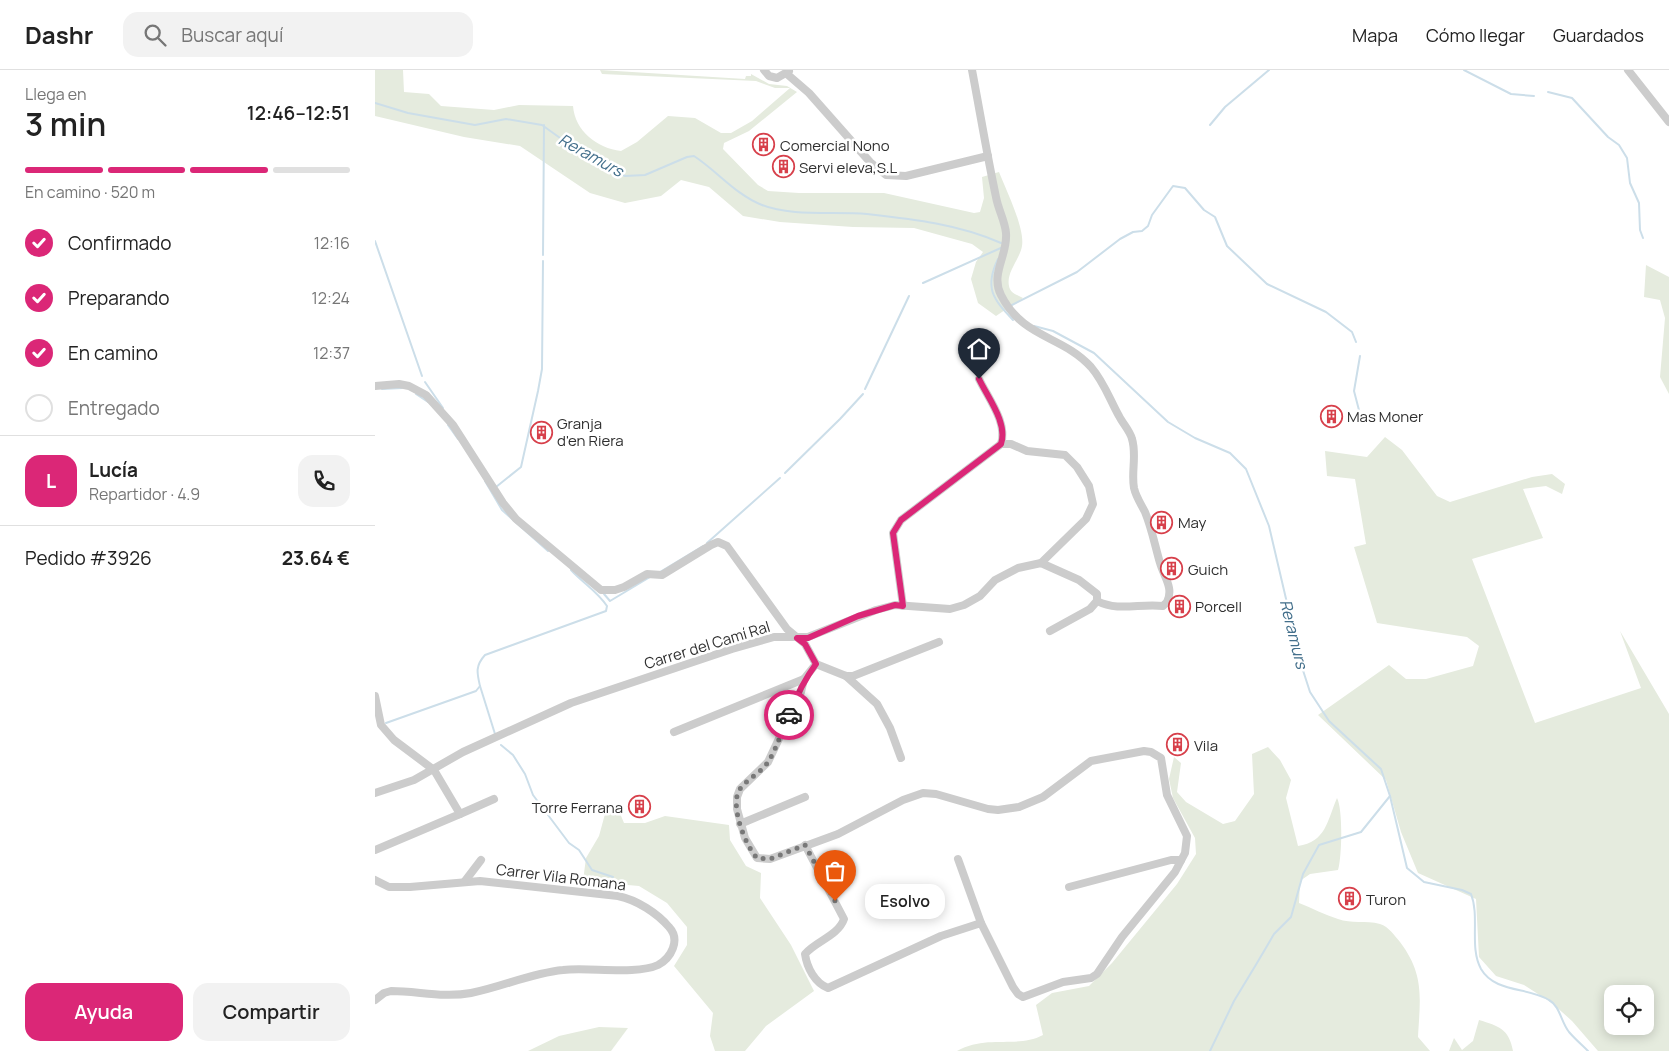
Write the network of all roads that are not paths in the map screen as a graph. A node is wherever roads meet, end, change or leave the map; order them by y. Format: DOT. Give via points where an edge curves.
graph roads {
  1 [pos="764,70"];
  2 [pos="972,70"];
  3 [pos="1628,70"];
  4 [pos="788,72"];
  5 [pos="1669,122"];
  6 [pos="989,156"];
  7 [pos="979,379"];
  8 [pos="375,386"];
  9 [pos="1001,444"];
  10 [pos="1041,563"];
  11 [pos="1097,601"];
  12 [pos="903,606"];
  13 [pos="1049,631"];
  14 [pos="797,638"];
  15 [pos="939,642"];
  16 [pos="816,664"];
  17 [pos="846,676"];
  18 [pos="804,679"];
  19 [pos="375,696"];
  20 [pos="674,732"];
  21 [pos="901,758"];
  22 [pos="434,770"];
  23 [pos="375,793"];
  24 [pos="805,797"];
  25 [pos="494,799"];
  26 [pos="459,814"];
  27 [pos="741,824"];
  28 [pos="805,845"];
  29 [pos="375,850"];
  30 [pos="958,859"];
  31 [pos="481,860"];
  32 [pos="1181,860"];
  33 [pos="375,880"];
  34 [pos="465,881"];
  35 [pos="1069,886"];
  36 [pos="981,923"];
  37 [pos="375,1000"];
  1 -- 4 [label="street" via="777,78"];
  2 -- 6 [label="street"];
  3 -- 5 [label="street"];
  4 -- 6 [label="street" via="870,162 886,174 906,176"];
  6 -- 11 [label="street" via="996,199 1006,230 1006,251 999,266 1000,294 1021,323 1067,348 1099,378 1129,432 1134,452 1134,488 1170,589 1163,606 1150,604 1115,608"];
  7 -- 9 [label="street" via="1002,425 1004,435"];
  8 -- 14 [label="street" via="399,384 425,394 453,425 516,519 556,550 595,587 615,590 647,574 662,575 711,545 723,543"];
  9 -- 10 [label="street" via="1065,455 1089,486 1093,504 1086,519"];
  9 -- 12 [label="street" via="901,520 893,533"];
  10 -- 11 [label="street" via="1079,580 1097,594"];
  10 -- 12 [label="street, Carrer del Camí Ral" via="1006,573 980,596 964,605 951,609"];
  11 -- 13 [label="street" via="1090,610"];
  12 -- 14 [label="street, Carrer del Camí Ral" via="876,610 808,638"];
  14 -- 16 [label="street" via="805,644"];
  14 -- 22 [label="street, Carrer del Camí Ral" via="775,637 732,649 571,703 463,752"];
  15 -- 17 [label="street"];
  16 -- 17 [label="street"];
  16 -- 18 [label="street"];
  17 -- 21 [label="street" via="877,704"];
  18 -- 20 [label="street"];
  18 -- 27 [label="street" via="769,762 740,789 737,797"];
  19 -- 22 [label="street" via="381,725 394,740"];
  22 -- 23 [label="street, Carrer del Camí Ral"];
  22 -- 26 [label="street"];
  24 -- 27 [label="street"];
  25 -- 26 [label="street"];
  26 -- 29 [label="street"];
  27 -- 28 [label="street" via="751,852 757,858 770,859"];
  28 -- 32 [label="street" via="846,830 913,795 929,793 975,807 1008,809 1043,797 1091,761 1151,752 1158,754 1164,763 1167,794 1187,836"];
  28 -- 36 [label="street" via="844,919 842,925 805,954 819,985 828,988 941,936"];
  30 -- 36 [label="street"];
  31 -- 34 [label="street, Carrer Vila Romana"];
  32 -- 35 [label="street"];
  32 -- 36 [label="street" via="1175,872 1091,978 1063,982 1029,996 1020,996"];
  33 -- 34 [label="street, Carrer Vila Romana" via="389,887"];
  34 -- 37 [label="street, Carrer Vila Romana" via="629,898 670,928 674,934 673,949 663,961 647,968 563,970 470,993 442,996 391,991"];
}
